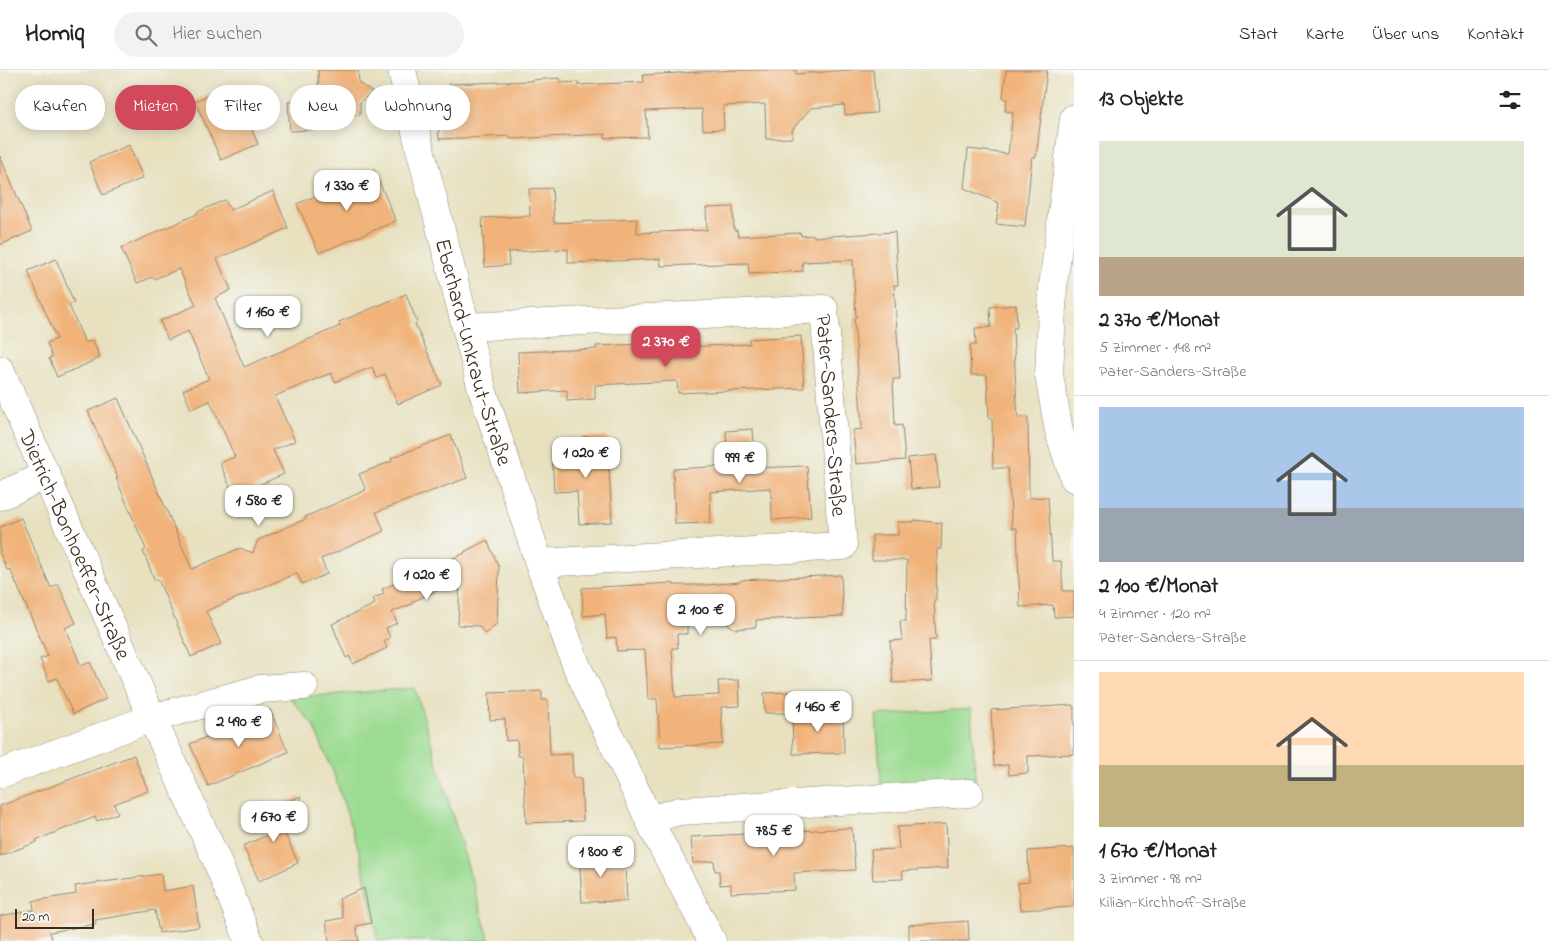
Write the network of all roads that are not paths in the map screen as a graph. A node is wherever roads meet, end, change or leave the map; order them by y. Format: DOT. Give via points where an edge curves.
graph roads {
  1 [pos="402,70"];
  2 [pos="1074,118"];
  3 [pos="466,327"];
  4 [pos="0,370"];
  5 [pos="47,475"];
  6 [pos="1074,478"];
  7 [pos="0,496"];
  8 [pos="539,563"];
  9 [pos="304,686"];
  10 [pos="152,718"];
  11 [pos="0,774"];
  12 [pos="969,794"];
  13 [pos="650,820"];
  14 [pos="249,941"];
  15 [pos="712,941"];
  1 -- 3 [label="street, Eberhard-Unkraut-Straße"];
  2 -- 6 [label="street" via="1053,286 1049,375 1058,431"];
  3 -- 8 [label="street, Eberhard-Unkraut-Straße" via="482,390"];
  3 -- 8 [label="street, Pater-Sanders-Straße" via="824,309 843,546"];
  4 -- 5 [label="street, Dietrich-Bonhoeffer-Straße"];
  5 -- 7 [label="street"];
  5 -- 10 [label="street, Dietrich-Bonhoeffer-Straße"];
  8 -- 13 [label="street, Eberhard-Unkraut-Straße" via="578,667"];
  9 -- 10 [label="street" via="260,689"];
  10 -- 11 [label="street"];
  10 -- 14 [label="street, Dietrich-Bonhoeffer-Straße" via="217,860"];
  12 -- 13 [label="street" via="679,810"];
  13 -- 15 [label="street, Eberhard-Unkraut-Straße"];
}
